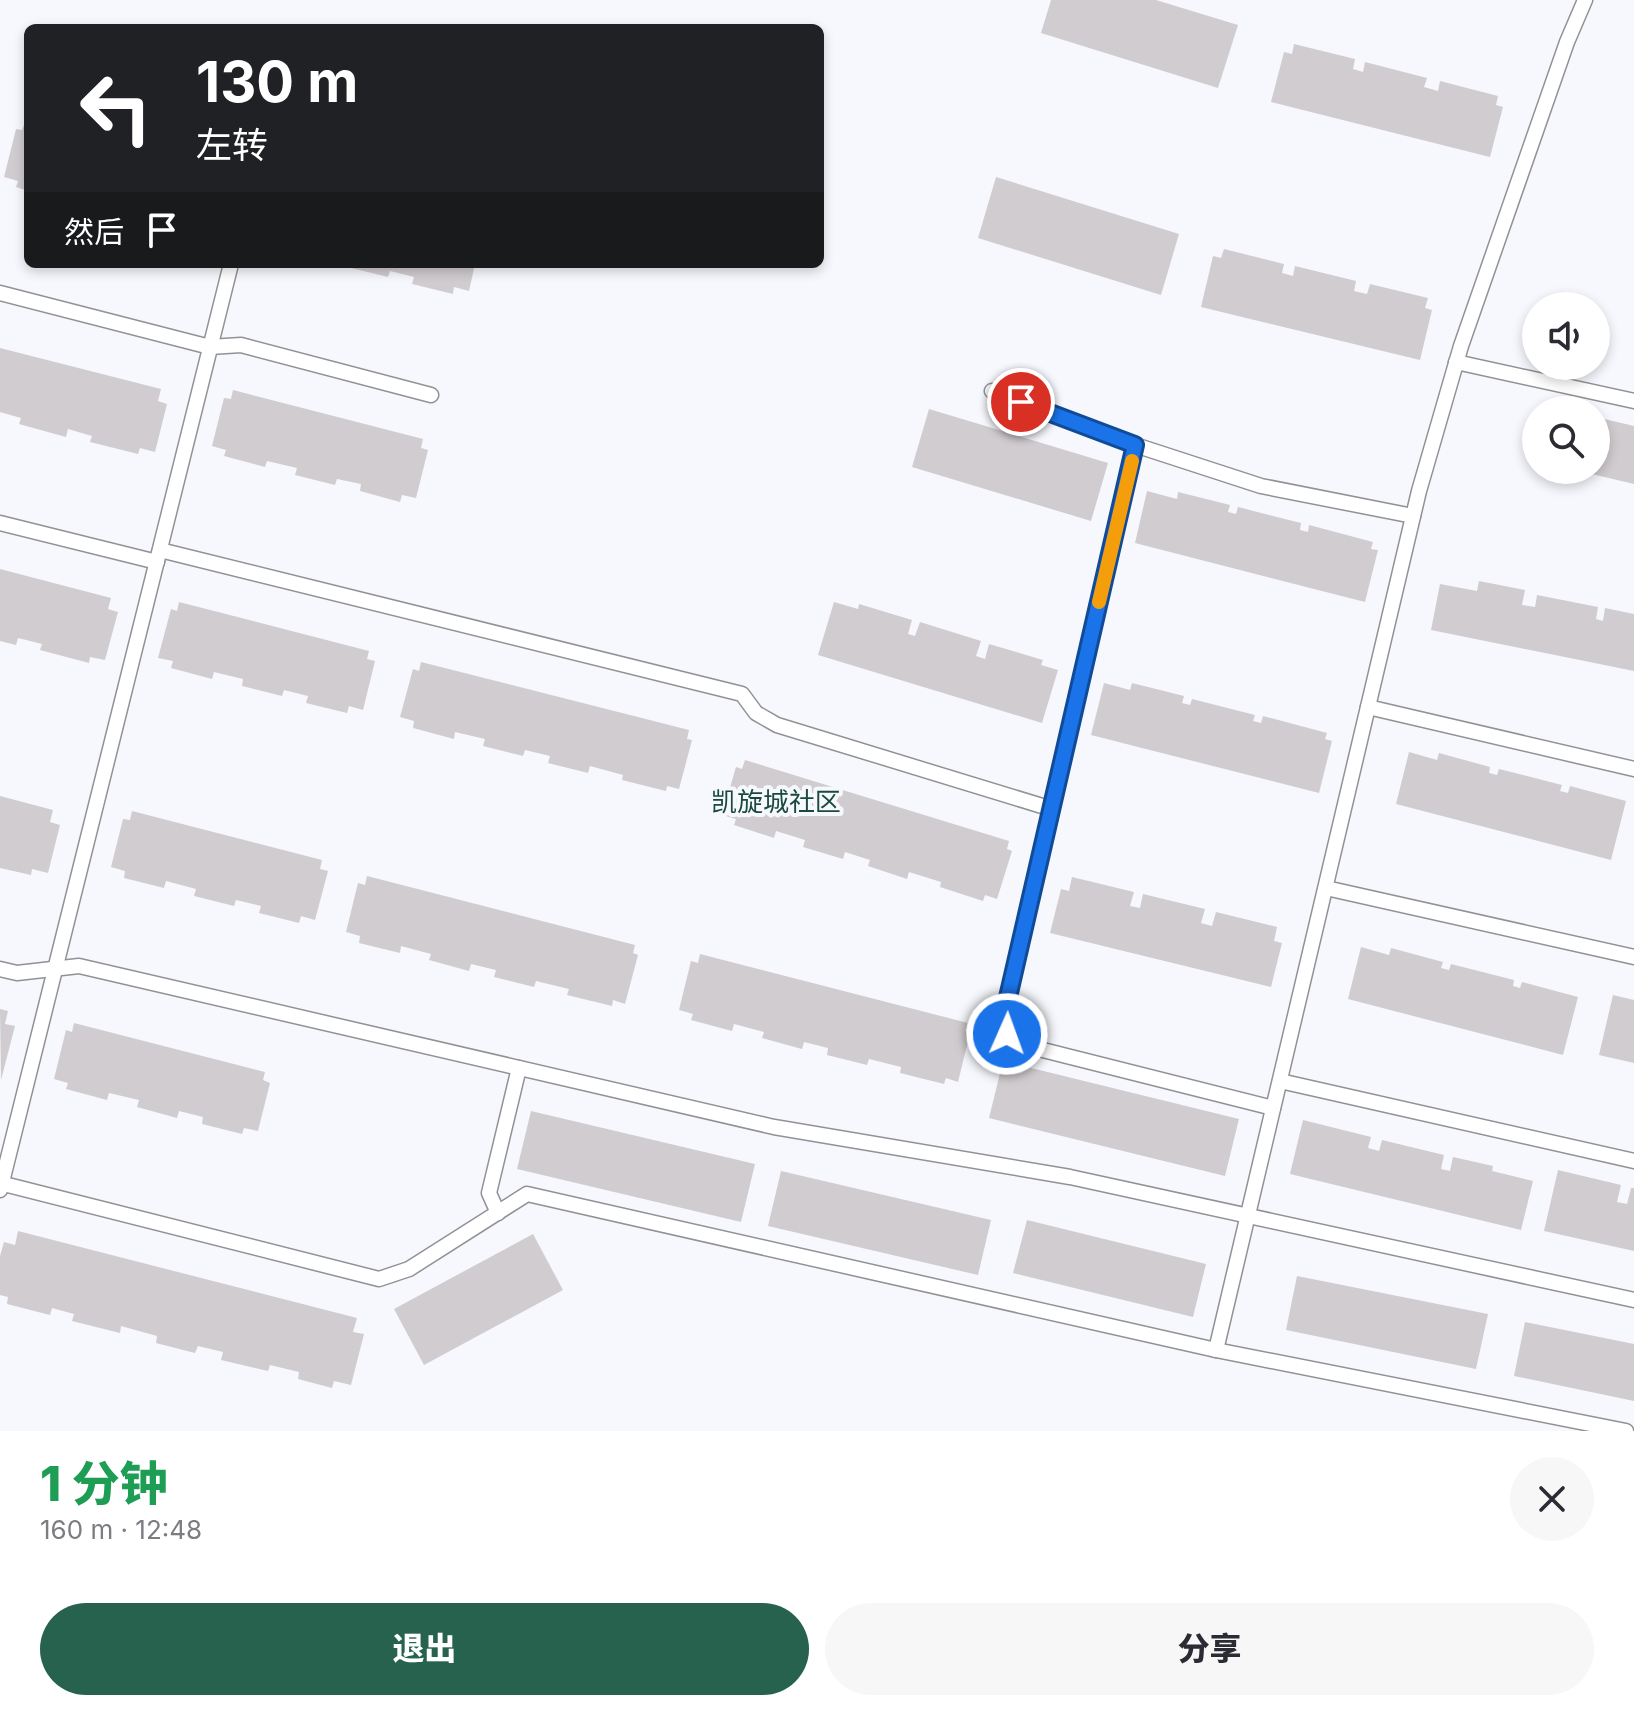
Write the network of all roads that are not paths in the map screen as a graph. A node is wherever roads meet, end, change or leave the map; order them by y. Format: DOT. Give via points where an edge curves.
graph roads {
  1 [pos="1585,0"];
  2 [pos="230,268"];
  3 [pos="0,293"];
  4 [pos="210,347"];
  5 [pos="1456,362"];
  6 [pos="992,391"];
  7 [pos="431,395"];
  8 [pos="1634,401"];
  9 [pos="1135,445"];
  10 [pos="1413,516"];
  11 [pos="0,523"];
  12 [pos="158,556"];
  13 [pos="1368,707"];
  14 [pos="1634,769"];
  15 [pos="1052,809"];
  16 [pos="1326,888"];
  17 [pos="1634,957"];
  18 [pos="0,969"];
  19 [pos="55,969"];
  20 [pos="519,1068"];
  21 [pos="1280,1081"];
  22 [pos="1273,1108"];
  23 [pos="1634,1161"];
  24 [pos="1,1186"];
  25 [pos="498,1213"];
  26 [pos="1248,1216"];
  27 [pos="1634,1300"];
  28 [pos="1216,1350"];
  29 [pos="1626,1431"];
  1 -- 5 [label="lane"];
  2 -- 4 [label="lane"];
  3 -- 4 [label="lane"];
  4 -- 7 [label="lane" via="241,345"];
  4 -- 12 [label="lane"];
  5 -- 8 [label="lane"];
  5 -- 10 [label="lane"];
  6 -- 9 [label="lane"];
  9 -- 10 [label="lane" via="1261,486"];
  9 -- 15 [label="lane"];
  10 -- 13 [label="lane"];
  11 -- 12 [label="lane"];
  12 -- 15 [label="lane" via="742,694 756,713 777,725"];
  12 -- 19 [label="lane"];
  13 -- 14 [label="lane"];
  13 -- 16 [label="lane"];
  15 -- 22 [label="lane" via="1003,1019 1007,1034 1027,1046"];
  16 -- 17 [label="lane"];
  16 -- 21 [label="lane"];
  18 -- 19 [label="lane"];
  19 -- 20 [label="lane" via="79,966"];
  19 -- 24 [label="lane"];
  20 -- 25 [label="lane" via="489,1193"];
  20 -- 26 [label="lane" via="774,1127 1070,1177"];
  21 -- 22 [label="lane"];
  21 -- 23 [label="lane"];
  22 -- 26 [label="lane"];
  24 -- 25 [label="lane" via="379,1279 409,1269"];
  25 -- 28 [label="lane" via="527,1194"];
  26 -- 27 [label="lane"];
  26 -- 28 [label="lane"];
  28 -- 29 [label="lane"];
}
